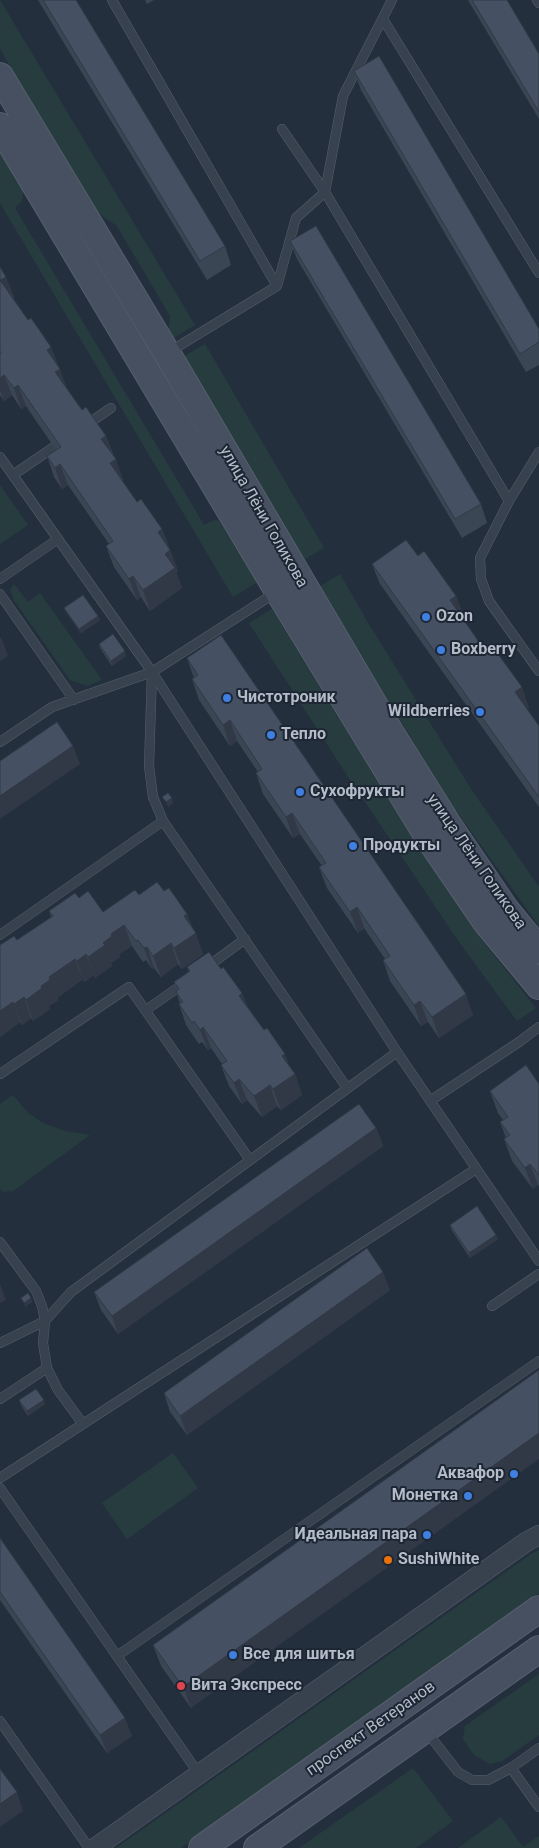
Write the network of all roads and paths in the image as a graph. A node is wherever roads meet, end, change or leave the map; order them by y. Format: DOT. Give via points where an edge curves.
graph roads {
  1 [pos="112,0"];
  2 [pos="392,0"];
  3 [pos="383,19"];
  4 [pos="0,76"];
  5 [pos="22,112"];
  6 [pos="0,126"];
  7 [pos="282,129"];
  8 [pos="325,192"];
  9 [pos="539,272"];
  10 [pos="277,286"];
  11 [pos="155,360"];
  12 [pos="111,408"];
  13 [pos="86,426"];
  14 [pos="54,447"];
  15 [pos="539,452"];
  16 [pos="0,457"];
  17 [pos="13,475"];
  18 [pos="509,501"];
  19 [pos="58,539"];
  20 [pos="0,579"];
  21 [pos="288,584"];
  22 [pos="0,594"];
  23 [pos="539,671"];
  24 [pos="152,672"];
  25 [pos="74,700"];
  26 [pos="0,742"];
  27 [pos="163,821"];
  28 [pos="0,934"];
  29 [pos="245,939"];
  30 [pos="539,950"];
  31 [pos="539,986"];
  32 [pos="146,1010"];
  33 [pos="539,1027"];
  34 [pos="397,1052"];
  35 [pos="0,1074"];
  36 [pos="347,1088"];
  37 [pos="430,1101"];
  38 [pos="250,1160"];
  39 [pos="476,1169"];
  40 [pos="0,1242"];
  41 [pos="539,1261"];
  42 [pos="539,1274"];
  43 [pos="492,1306"];
  44 [pos="45,1321"];
  45 [pos="0,1343"];
  46 [pos="539,1361"];
  47 [pos="47,1368"];
  48 [pos="0,1399"];
  49 [pos="83,1424"];
  50 [pos="0,1478"];
  51 [pos="0,1488"];
  52 [pos="539,1535"];
  53 [pos="539,1609"];
  54 [pos="539,1649"];
  55 [pos="117,1656"];
  56 [pos="0,1721"];
  57 [pos="426,1729"];
  58 [pos="539,1748"];
  59 [pos="511,1768"];
  60 [pos="199,1774"];
  61 [pos="539,1807"];
  62 [pos="89,1848"];
  63 [pos="95,1848"];
  64 [pos="202,1848"];
  65 [pos="257,1848"];
  1 -- 10 [label="lane"];
  2 -- 3 [label="lane"];
  3 -- 8 [label="lane" via="343,96"];
  3 -- 9 [label="lane"];
  4 -- 5 [label="street, улица Лёни Голикова"];
  5 -- 6 [label="street"];
  5 -- 11 [label="street, улица Лёни Голикова"];
  6 -- 11 [label="street, улица Лёни Голикова"];
  7 -- 8 [label="lane"];
  8 -- 10 [label="lane" via="296,218"];
  8 -- 18 [label="lane"];
  10 -- 11 [label="lane"];
  11 -- 21 [label="street, улица Лёни Голикова"];
  12 -- 13 [label="lane"];
  14 -- 17 [label="lane"];
  15 -- 18 [label="lane"];
  16 -- 17 [label="lane"];
  17 -- 19 [label="lane"];
  18 -- 23 [label="lane" via="480,558 481,579 489,601"];
  19 -- 20 [label="lane"];
  19 -- 24 [label="lane"];
  21 -- 24 [label="lane"];
  21 -- 30 [label="street, улица Лёни Голикова" via="392,735 506,910"];
  21 -- 31 [label="street, улица Лёни Голикова" via="428,837 486,922"];
  22 -- 25 [label="lane"];
  24 -- 25 [label="lane"];
  24 -- 27 [label="lane" via="149,766 153,797"];
  24 -- 34 [label="lane"];
  25 -- 26 [label="lane" via="52,707"];
  27 -- 28 [label="lane"];
  27 -- 29 [label="lane"];
  29 -- 32 [label="lane"];
  29 -- 36 [label="lane"];
  32 -- 35 [label="lane" via="130,987"];
  32 -- 38 [label="lane"];
  33 -- 37 [label="lane"];
  34 -- 36 [label="lane"];
  34 -- 37 [label="lane"];
  36 -- 38 [label="lane"];
  37 -- 39 [label="lane"];
  38 -- 44 [label="lane" via="71,1292"];
  39 -- 41 [label="lane"];
  39 -- 49 [label="lane"];
  40 -- 44 [label="lane" via="36,1291"];
  42 -- 43 [label="lane"];
  44 -- 45 [label="lane"];
  44 -- 47 [label="lane" via="43,1343"];
  46 -- 55 [label="lane"];
  47 -- 48 [label="lane"];
  47 -- 49 [label="lane" via="58,1390"];
  49 -- 50 [label="lane"];
  51 -- 55 [label="lane"];
  52 -- 60 [label="street"];
  53 -- 64 [label="street, проспект Ветеранов"];
  54 -- 57 [label="street, проспект Ветеранов"];
  55 -- 60 [label="lane"];
  56 -- 62 [label="lane"];
  57 -- 59 [label="lane" via="458,1772 472,1780 488,1780"];
  57 -- 65 [label="street, проспект Ветеранов"];
  58 -- 59 [label="lane"];
  59 -- 61 [label="lane"];
  60 -- 63 [label="street"];
}
